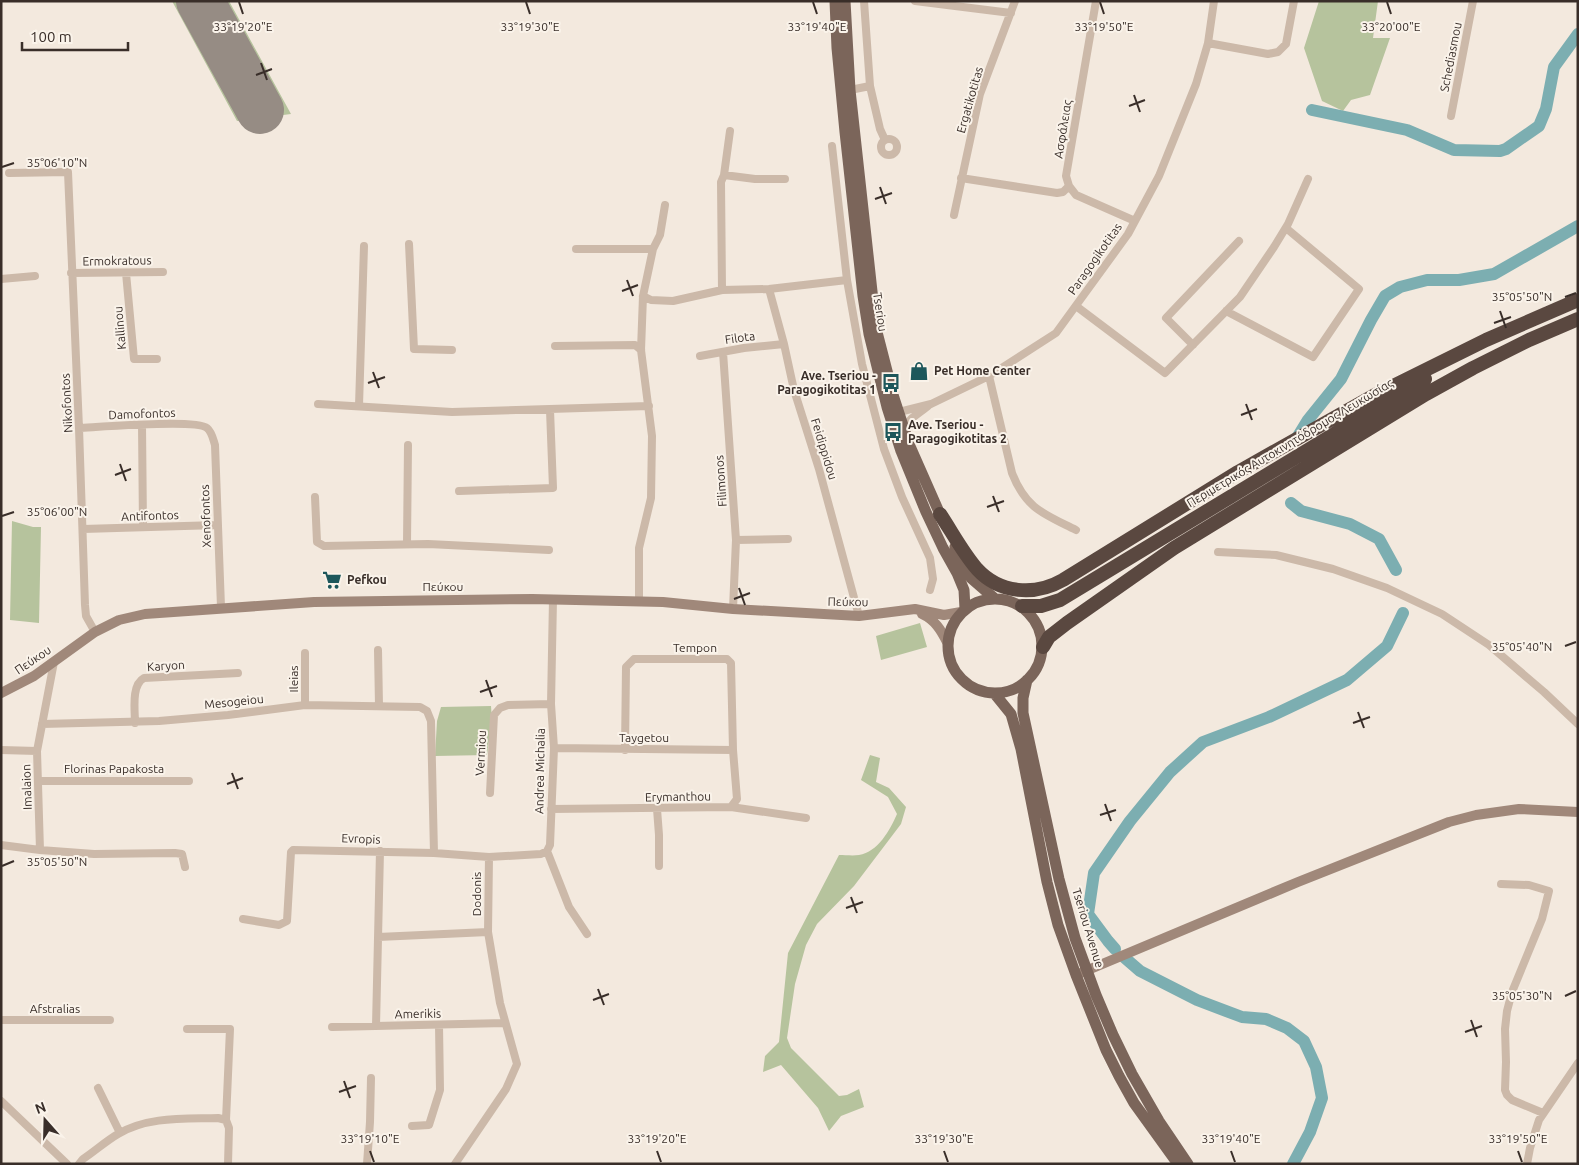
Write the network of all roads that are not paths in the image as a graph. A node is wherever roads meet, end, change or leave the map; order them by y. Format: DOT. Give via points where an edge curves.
graph roads {
  1 [pos="835,1"];
  2 [pos="845,1"];
  3 [pos="864,1"];
  4 [pos="915,1"];
  5 [pos="1015,1"];
  6 [pos="1096,1"];
  7 [pos="1214,1"];
  8 [pos="1294,1"];
  9 [pos="1472,1"];
  10 [pos="1011,13"];
  11 [pos="1208,44"];
  12 [pos="870,86"];
  13 [pos="850,90"];
  14 [pos="1451,116"];
  15 [pos="730,131"];
  16 [pos="885,140"];
  17 [pos="832,146"];
  18 [pos="9,173"];
  19 [pos="724,175"];
  20 [pos="961,178"];
  21 [pos="785,179"];
  22 [pos="1308,179"];
  23 [pos="1069,186"];
  24 [pos="665,204"];
  25 [pos="954,215"];
  26 [pos="1134,221"];
  27 [pos="1286,228"];
  28 [pos="1239,241"];
  29 [pos="409,244"];
  30 [pos="364,246"];
  31 [pos="576,249"];
  32 [pos="653,249"];
  33 [pos="163,272"];
  34 [pos="71,273"];
  35 [pos="126,273"];
  36 [pos="35,276"];
  37 [pos="1,279"];
  38 [pos="847,280"];
  39 [pos="769,289"];
  40 [pos="722,290"];
  41 [pos="643,296"];
  42 [pos="1578,300"];
  43 [pos="1076,306"];
  44 [pos="1578,306"];
  45 [pos="1226,311"];
  46 [pos="1578,319"];
  47 [pos="784,344"];
  48 [pos="1192,345"];
  49 [pos="555,346"];
  50 [pos="452,350"];
  51 [pos="641,350"];
  52 [pos="723,352"];
  53 [pos="700,356"];
  54 [pos="157,359"];
  55 [pos="989,376"];
  56 [pos="318,404"];
  57 [pos="931,404"];
  58 [pos="359,406"];
  59 [pos="649,406"];
  60 [pos="550,410"];
  61 [pos="899,412"];
  62 [pos="142,425"];
  63 [pos="206,427"];
  64 [pos="79,428"];
  65 [pos="904,429"];
  66 [pos="408,445"];
  67 [pos="460,491"];
  68 [pos="315,497"];
  69 [pos="940,514"];
  70 [pos="218,525"];
  71 [pos="143,528"];
  72 [pos="83,529"];
  73 [pos="1076,530"];
  74 [pos="788,539"];
  75 [pos="736,540"];
  76 [pos="407,544"];
  77 [pos="549,550"];
  78 [pos="1218,552"];
  79 [pos="930,590"];
  80 [pos="994,598"];
  81 [pos="553,599"];
  82 [pos="639,601"];
  83 [pos="1022,606"];
  84 [pos="221,607"];
  85 [pos="733,609"];
  86 [pos="907,610"];
  87 [pos="963,611"];
  88 [pos="859,616"];
  89 [pos="95,632"];
  90 [pos="947,642"];
  91 [pos="1043,647"];
  92 [pos="378,650"];
  93 [pos="305,653"];
  94 [pos="54,662"];
  95 [pos="238,673"];
  96 [pos="1027,680"];
  97 [pos="1,693"];
  98 [pos="994,693"];
  99 [pos="551,704"];
  100 [pos="305,705"];
  101 [pos="379,706"];
  102 [pos="135,722"];
  103 [pos="42,724"];
  104 [pos="1578,724"];
  105 [pos="554,748"];
  106 [pos="1,750"];
  107 [pos="625,750"];
  108 [pos="733,750"];
  109 [pos="37,751"];
  110 [pos="38,780"];
  111 [pos="189,781"];
  112 [pos="490,793"];
  113 [pos="657,808"];
  114 [pos="731,808"];
  115 [pos="550,809"];
  116 [pos="1578,812"];
  117 [pos="806,818"];
  118 [pos="1,845"];
  119 [pos="40,850"];
  120 [pos="380,851"];
  121 [pos="547,851"];
  122 [pos="434,853"];
  123 [pos="489,856"];
  124 [pos="659,866"];
  125 [pos="185,867"];
  126 [pos="1501,884"];
  127 [pos="243,919"];
  128 [pos="488,932"];
  129 [pos="586,934"];
  130 [pos="378,937"];
  131 [pos="1081,973"];
  132 [pos="1,1020"];
  133 [pos="110,1020"];
  134 [pos="505,1023"];
  135 [pos="440,1025"];
  136 [pos="376,1026"];
  137 [pos="332,1028"];
  138 [pos="187,1029"];
  139 [pos="1578,1062"];
  140 [pos="371,1078"];
  141 [pos="98,1088"];
  142 [pos="1,1101"];
  143 [pos="1543,1113"];
  144 [pos="226,1120"];
  145 [pos="412,1126"];
  146 [pos="120,1133"];
  147 [pos="67,1164"];
  148 [pos="79,1164"];
  149 [pos="228,1164"];
  150 [pos="367,1164"];
  151 [pos="455,1164"];
  152 [pos="1178,1164"];
  153 [pos="1188,1164"];
  154 [pos="1527,1164"];
  1 -- 87 [label="main road, Tseriou" via="844,123 869,334 901,451 926,512 958,572 964,590"];
  2 -- 13 [label="main road, Tseriou"];
  3 -- 12 [label="street"];
  4 -- 10 [label="street"];
  5 -- 10 [label="street, Ergatikotitas"];
  6 -- 23 [label="street, Ασφάλειας" via="1066,176"];
  7 -- 11 [label="street, Paragogikotitas"];
  8 -- 11 [label="street" via="1286,44 1278,52 1268,54"];
  9 -- 14 [label="street, Schediasmou"];
  10 -- 20 [label="street, Ergatikotitas" via="980,94"];
  11 -- 26 [label="street, Paragogikotitas" via="1196,84 1162,167"];
  12 -- 13 [label="street"];
  12 -- 16 [label="street"];
  13 -- 61 [label="main road, Tseriou" via="876,328"];
  15 -- 19 [label="street"];
  17 -- 38 [label="street"];
  18 -- 34 [label="street, Nikofontos" via="68,172"];
  19 -- 21 [label="street"];
  19 -- 40 [label="street" via="721,182"];
  20 -- 23 [label="street" via="1056,193"];
  20 -- 25 [label="street, Ergatikotitas"];
  22 -- 27 [label="street"];
  23 -- 26 [label="street" via="1076,195"];
  24 -- 32 [label="street" via="660,235"];
  26 -- 43 [label="street, Paragogikotitas"];
  27 -- 45 [label="street" via="1240,297"];
  27 -- 45 [label="street" via="1359,289 1314,358"];
  28 -- 48 [label="street" via="1166,318"];
  29 -- 50 [label="street" via="414,348"];
  30 -- 58 [label="street"];
  31 -- 32 [label="street"];
  32 -- 41 [label="street"];
  33 -- 35 [label="street, Ermokratous"];
  34 -- 35 [label="street, Ermokratous"];
  34 -- 64 [label="street, Nikofontos"];
  35 -- 54 [label="street, Kallinou" via="134,359"];
  36 -- 37 [label="street"];
  38 -- 39 [label="street"];
  38 -- 79 [label="street" via="862,364 884,449 930,558"];
  39 -- 40 [label="street"];
  39 -- 47 [label="street, Feidippidou"];
  40 -- 41 [label="street" via="673,301 651,300"];
  41 -- 51 [label="street"];
  42 -- 69 [label="highway" via="1486,340 1373,396 1238,472 1048,587 1021,591 990,579 974,565"];
  43 -- 48 [label="street" via="1165,373"];
  43 -- 55 [label="street, Paragogikotitas" via="1056,333"];
  44 -- 83 [label="highway, Περιμετρικός Αυτοκινητόδρομος Λευκωσίας" via="1504,338 1426,379 1060,600 1041,606"];
  45 -- 48 [label="street"];
  46 -- 91 [label="highway" via="1507,350 1426,394 1174,548 1067,622 1049,637"];
  47 -- 52 [label="street, Filota"];
  47 -- 88 [label="street, Feidippidou" via="794,390"];
  49 -- 51 [label="street" via="635,345"];
  51 -- 59 [label="street"];
  52 -- 53 [label="street, Filota"];
  52 -- 75 [label="street, Filimonos"];
  55 -- 57 [label="street, Paragogikotitas"];
  55 -- 73 [label="street" via="1017,486 1027,501 1042,514"];
  56 -- 58 [label="street"];
  57 -- 61 [label="street, Paragogikotitas"];
  57 -- 65 [label="street" via="910,419"];
  58 -- 60 [label="street" via="452,412"];
  59 -- 60 [label="street"];
  59 -- 82 [label="street" via="651,498 639,548"];
  60 -- 67 [label="street" via="553,488"];
  61 -- 65 [label="main road, Tseriou"];
  62 -- 63 [label="street, Damofontos" via="196,424"];
  62 -- 64 [label="street, Damofontos"];
  62 -- 71 [label="street"];
  63 -- 70 [label="street, Xenofontos" via="215,445"];
  64 -- 72 [label="street, Nikofontos"];
  65 -- 69 [label="main road, Tseriou"];
  66 -- 76 [label="street"];
  68 -- 76 [label="street" via="317,542 324,546"];
  69 -- 80 [label="main road, Tseriou" via="971,578"];
  70 -- 71 [label="street, Antifontos"];
  70 -- 84 [label="street, Xenofontos"];
  71 -- 72 [label="street, Antifontos"];
  72 -- 89 [label="street, Nikofontos" via="84,605"];
  74 -- 75 [label="street"];
  75 -- 85 [label="street, Filimonos"];
  76 -- 77 [label="street"];
  78 -- 104 [label="street" via="1276,555 1333,570 1387,588 1442,614 1489,645"];
  80 -- 83 [label="main road"];
  80 -- 87 [label="main road" via="974,603"];
  81 -- 82 [label="main road, Πεύκου"];
  81 -- 84 [label="main road, Πεύκου" via="382,600"];
  81 -- 99 [label="street, Andrea Michalia"];
  82 -- 85 [label="main road, Πεύκου"];
  83 -- 91 [label="main road" via="1034,617"];
  84 -- 89 [label="main road, Πεύκου" via="145,614 119,620"];
  85 -- 88 [label="main road, Πεύκου"];
  86 -- 87 [label="main road, Πεύκου" via="944,616"];
  86 -- 88 [label="main road, Πεύκου"];
  86 -- 90 [label="main road, Πεύκου" via="933,621"];
  87 -- 90 [label="main road" via="951,626"];
  89 -- 94 [label="main road, Πεύκου"];
  90 -- 98 [label="main road" via="949,658 966,684"];
  91 -- 96 [label="main road" via="1040,661"];
  92 -- 101 [label="street"];
  93 -- 100 [label="street, Ileias"];
  94 -- 97 [label="main road, Πεύκου"];
  94 -- 103 [label="street, Imalaion"];
  95 -- 102 [label="street, Karyon" via="144,678 137,685 135,694"];
  96 -- 98 [label="main road" via="1009,691"];
  96 -- 131 [label="main road, Tseriou Avenue" via="1023,713"];
  98 -- 131 [label="main road, Tseriou Avenue" via="1011,714 1058,926"];
  99 -- 105 [label="street, Andrea Michalia"];
  99 -- 112 [label="street, Vermiou" via="508,705 494,715"];
  100 -- 101 [label="street, Mesogeiou"];
  100 -- 102 [label="street, Mesogeiou"];
  101 -- 122 [label="street, Mesogeiou" via="420,707 427,711 431,721"];
  102 -- 103 [label="street, Mesogeiou"];
  103 -- 109 [label="street, Imalaion"];
  105 -- 107 [label="street, Taygetou"];
  105 -- 115 [label="street, Andrea Michalia"];
  106 -- 109 [label="street"];
  107 -- 108 [label="street, Taygetou"];
  107 -- 108 [label="street, Tempon" via="626,667 634,659 726,659 731,663"];
  108 -- 114 [label="street, Tempon" via="737,799"];
  109 -- 110 [label="street, Imalaion"];
  110 -- 111 [label="street, Florinas Papakosta"];
  110 -- 119 [label="street, Imalaion"];
  113 -- 114 [label="street, Erymanthou"];
  113 -- 115 [label="street, Erymanthou"];
  113 -- 124 [label="street"];
  114 -- 117 [label="street, Erymanthou"];
  115 -- 121 [label="street, Andrea Michalia" via="550,845"];
  116 -- 131 [label="main road" via="1520,809 1449,822"];
  118 -- 119 [label="street"];
  119 -- 125 [label="street" via="94,854 175,853 182,854"];
  120 -- 122 [label="street, Evropis"];
  120 -- 127 [label="street, Evropis" via="293,850 287,921 279,925"];
  120 -- 130 [label="street"];
  121 -- 123 [label="street, Evropis"];
  121 -- 129 [label="street, Andrea Michalia" via="568,906"];
  122 -- 123 [label="street, Evropis"];
  123 -- 128 [label="street, Dodonis"];
  126 -- 143 [label="street" via="1529,885 1549,891 1542,919 1512,992 1505,1029 1507,1095"];
  128 -- 130 [label="street"];
  128 -- 134 [label="street, Dodonis"];
  130 -- 136 [label="street"];
  131 -- 152 [label="main road, Tseriou Avenue" via="1104,1044 1119,1076 1134,1103"];
  131 -- 153 [label="main road, Tseriou Avenue" via="1132,1074"];
  132 -- 133 [label="street, Afstralias"];
  134 -- 135 [label="street, Amerikis"];
  134 -- 151 [label="street, Dodonis" via="517,1064 506,1089"];
  135 -- 136 [label="street, Amerikis"];
  135 -- 145 [label="street" via="440,1090 430,1125"];
  136 -- 137 [label="street, Amerikis"];
  138 -- 144 [label="street" via="230,1029"];
  139 -- 143 [label="street"];
  140 -- 150 [label="street"];
  141 -- 146 [label="street"];
  142 -- 147 [label="street"];
  143 -- 154 [label="street"];
  144 -- 146 [label="street" via="160,1119"];
  144 -- 149 [label="street" via="229,1128"];
  146 -- 148 [label="street"];
}
